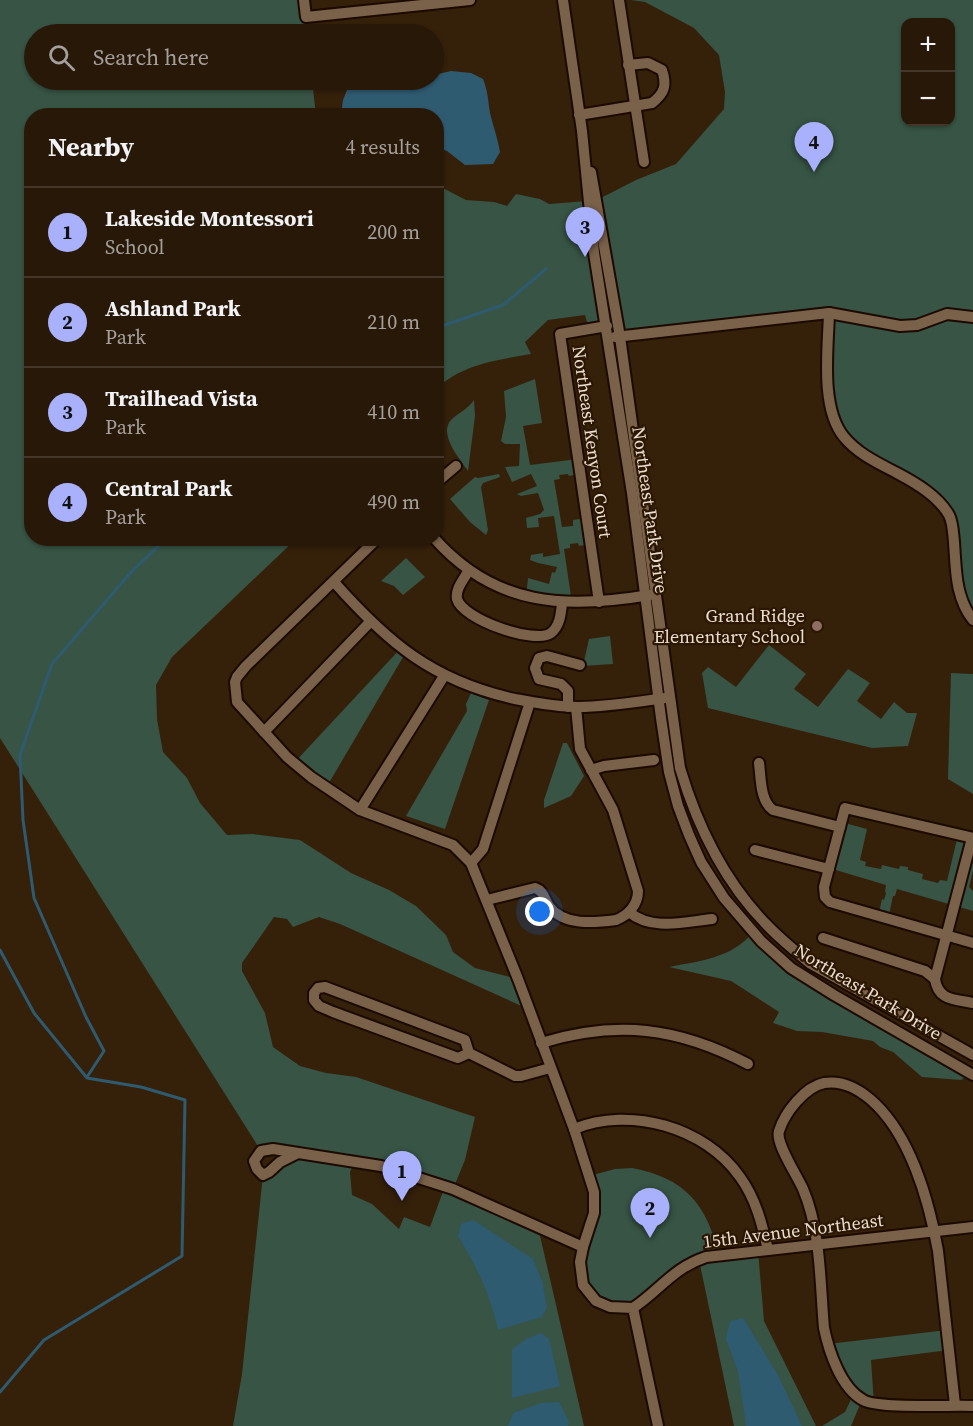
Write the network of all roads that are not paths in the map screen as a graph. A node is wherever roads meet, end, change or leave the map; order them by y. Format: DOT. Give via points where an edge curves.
graph roads {
  1 [pos="304,0"];
  2 [pos="470,0"];
  3 [pos="563,0"];
  4 [pos="619,0"];
  5 [pos="628,65"];
  6 [pos="635,106"];
  7 [pos="579,115"];
  8 [pos="582,131"];
  9 [pos="644,162"];
  10 [pos="829,313"];
  11 [pos="973,317"];
  12 [pos="607,326"];
  13 [pos="615,338"];
  14 [pos="456,466"];
  15 [pos="444,476"];
  16 [pos="370,546"];
  17 [pos="443,546"];
  18 [pos="469,570"];
  19 [pos="334,582"];
  20 [pos="651,595"];
  21 [pos="599,602"];
  22 [pos="562,603"];
  23 [pos="973,620"];
  24 [pos="370,622"];
  25 [pos="580,665"];
  26 [pos="444,676"];
  27 [pos="665,698"];
  28 [pos="530,702"];
  29 [pos="572,707"];
  30 [pos="264,732"];
  31 [pos="654,760"];
  32 [pos="759,763"];
  33 [pos="591,770"];
  34 [pos="360,810"];
  35 [pos="840,827"];
  36 [pos="973,838"];
  37 [pos="755,850"];
  38 [pos="471,863"];
  39 [pos="829,869"];
  40 [pos="487,900"];
  41 [pos="629,912"];
  42 [pos="712,919"];
  43 [pos="946,937"];
  44 [pos="823,938"];
  45 [pos="973,943"];
  46 [pos="935,979"];
  47 [pos="973,1003"];
  48 [pos="540,1042"];
  49 [pos="469,1053"];
  50 [pos="973,1055"];
  51 [pos="748,1064"];
  52 [pos="550,1068"];
  53 [pos="973,1075"];
  54 [pos="574,1129"];
  55 [pos="296,1154"];
  56 [pos="973,1227"];
  57 [pos="934,1231"];
  58 [pos="816,1244"];
  59 [pos="583,1247"];
  60 [pos="768,1250"];
  61 [pos="633,1308"];
  62 [pos="955,1405"];
  63 [pos="973,1406"];
  64 [pos="658,1426"];
  1 -- 2 [label="street" via="306,16"];
  3 -- 7 [label="street, Northeast Park Drive"];
  4 -- 5 [label="street"];
  5 -- 6 [label="street"];
  5 -- 6 [label="street" via="655,65 662,70 666,85 652,103"];
  6 -- 7 [label="street"];
  6 -- 9 [label="street"];
  7 -- 8 [label="street, Northeast Park Drive"];
  8 -- 12 [label="street, Northeast Park Drive"];
  8 -- 13 [label="street, Northeast Park Drive" via="597,200"];
  10 -- 11 [label="street" via="900,326 917,325 947,314"];
  10 -- 13 [label="street"];
  10 -- 23 [label="street" via="828,387 837,425 864,455 910,480 941,504 952,522 958,592"];
  12 -- 13 [label="street, Northeast Park Drive"];
  12 -- 21 [label="street, Northeast Kenyon Court" via="560,334"];
  13 -- 20 [label="street, Northeast Park Drive"];
  14 -- 15 [label="street"];
  16 -- 19 [label="street"];
  17 -- 18 [label="street"];
  18 -- 22 [label="street" via="518,594"];
  18 -- 22 [label="street" via="456,593 458,602 470,614 501,628 543,637 557,625"];
  19 -- 24 [label="street"];
  19 -- 30 [label="street" via="237,676 237,702"];
  20 -- 21 [label="street"];
  20 -- 27 [label="street, Northeast Park Drive"];
  21 -- 22 [label="street"];
  24 -- 26 [label="street"];
  24 -- 30 [label="street"];
  25 -- 29 [label="street" via="547,656 539,658 535,668 539,679 561,684 568,691"];
  26 -- 28 [label="street"];
  26 -- 34 [label="street"];
  27 -- 29 [label="street"];
  27 -- 50 [label="street, Northeast Park Drive" via="687,792 711,847 742,897 766,925 811,964"];
  27 -- 53 [label="street, Northeast Park Drive" via="669,772 678,806 701,862 741,918 791,968"];
  28 -- 29 [label="street"];
  28 -- 38 [label="street" via="483,849"];
  29 -- 33 [label="street" via="578,742"];
  30 -- 34 [label="street" via="311,777"];
  31 -- 33 [label="street"];
  32 -- 35 [label="street" via="767,806"];
  33 -- 41 [label="street" via="613,810 638,891"];
  34 -- 38 [label="street" via="453,845"];
  35 -- 36 [label="street" via="845,808"];
  35 -- 39 [label="street"];
  36 -- 43 [label="street"];
  37 -- 39 [label="street"];
  38 -- 40 [label="street"];
  39 -- 43 [label="street" via="824,893 830,902"];
  40 -- 41 [label="street" via="534,888 543,893 555,914 569,921 608,921"];
  40 -- 48 [label="street"];
  41 -- 42 [label="street" via="648,923"];
  43 -- 45 [label="street"];
  43 -- 46 [label="street"];
  44 -- 46 [label="street" via="925,971"];
  46 -- 47 [label="street" via="942,995"];
  48 -- 51 [label="street" via="571,1033 627,1028 657,1031 716,1048"];
  48 -- 52 [label="street"];
  49 -- 49 [label="street" via="465,1040 325,987 314,993 319,1006 333,1012 458,1058"];
  49 -- 52 [label="street" via="515,1076"];
  52 -- 54 [label="street"];
  54 -- 59 [label="street" via="595,1204"];
  54 -- 60 [label="street" via="613,1120 642,1121 702,1141 741,1178 760,1217"];
  55 -- 59 [label="street" via="381,1166 432,1182"];
  56 -- 57 [label="street, 15th Avenue Northeast"];
  57 -- 58 [label="street, 15th Avenue Northeast"];
  57 -- 58 [label="street" via="903,1138 889,1118 860,1091 828,1083 814,1086 800,1096 778,1132 778,1142 810,1206"];
  57 -- 62 [label="street"];
  58 -- 60 [label="street, 15th Avenue Northeast"];
  58 -- 62 [label="street" via="826,1338 848,1386 862,1400 879,1404"];
  59 -- 61 [label="street" via="581,1274 589,1294 610,1307"];
  60 -- 61 [label="street, 15th Avenue Northeast" via="692,1261"];
  61 -- 64 [label="street"];
  62 -- 63 [label="street"];
}
